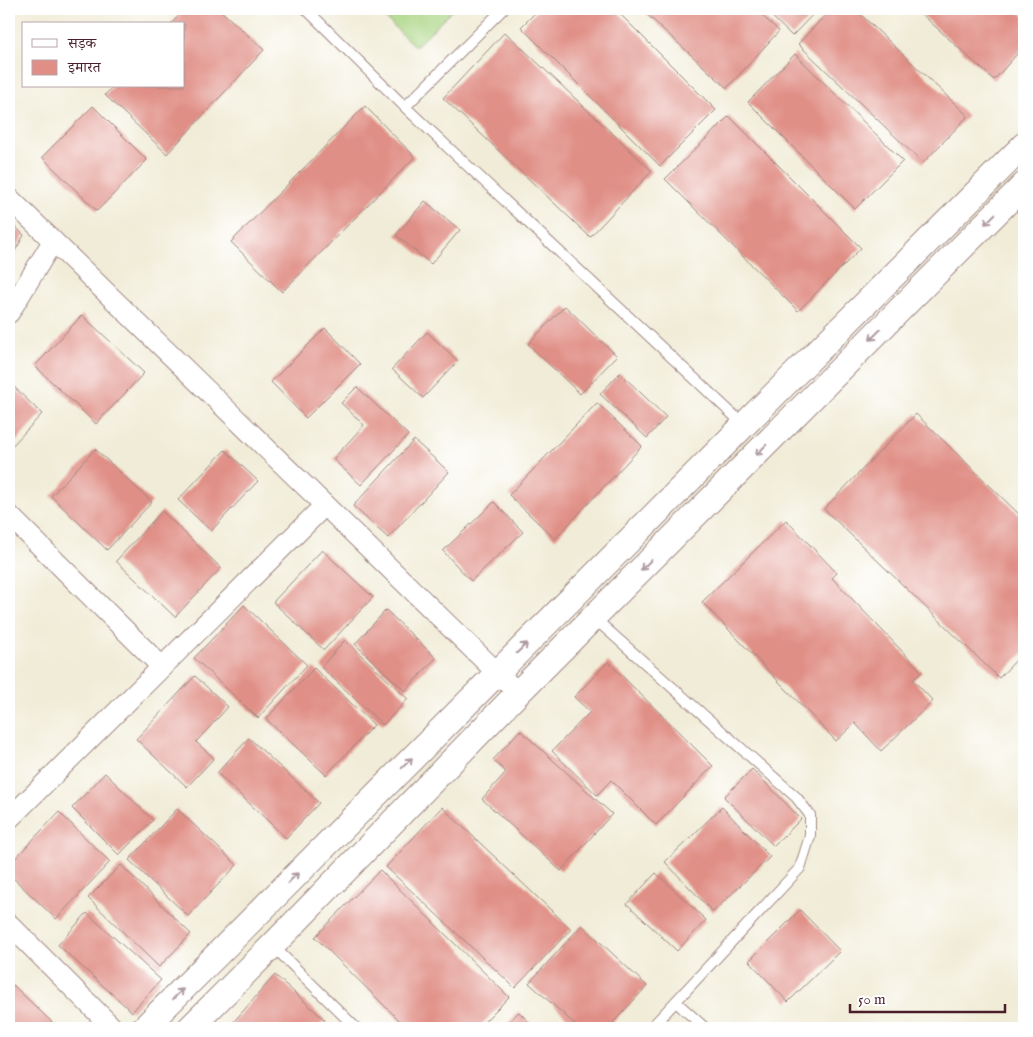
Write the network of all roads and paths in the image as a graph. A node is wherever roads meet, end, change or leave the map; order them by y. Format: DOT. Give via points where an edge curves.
graph roads {
  1 [pos="306,9"];
  2 [pos="503,9"];
  3 [pos="405,107"];
  4 [pos="1024,145"];
  5 [pos="1024,185"];
  6 [pos="9,198"];
  7 [pos="52,241"];
  8 [pos="9,313"];
  9 [pos="744,424"];
  10 [pos="325,505"];
  11 [pos="9,515"];
  12 [pos="594,618"];
  13 [pos="162,667"];
  14 [pos="497,673"];
  15 [pos="518,692"];
  16 [pos="9,819"];
  17 [pos="9,924"];
  18 [pos="273,945"];
  19 [pos="676,1002"];
  20 [pos="114,1028"];
  21 [pos="144,1028"];
  22 [pos="190,1028"];
  23 [pos="356,1028"];
  24 [pos="651,1028"];
  25 [pos="705,1028"];
  1 -- 3 [label="lane"];
  2 -- 3 [label="lane"];
  3 -- 9 [label="lane"];
  4 -- 9 [label="street"];
  5 -- 12 [label="street, one-way"];
  6 -- 7 [label="street"];
  7 -- 8 [label="street"];
  7 -- 10 [label="street"];
  14 -- 9 [label="street, one-way"];
  10 -- 13 [label="street"];
  10 -- 14 [label="street"];
  11 -- 13 [label="street"];
  12 -- 15 [label="street"];
  12 -- 19 [label="lane" via="796,796 810,815 810,836 800,868"];
  13 -- 16 [label="street"];
  14 -- 15 [label="street"];
  21 -- 14 [label="street, one-way"];
  15 -- 18 [label="street"];
  17 -- 20 [label="street"];
  18 -- 22 [label="street"];
  18 -- 23 [label="lane"];
  19 -- 24 [label="lane"];
  19 -- 25 [label="lane"];
}
